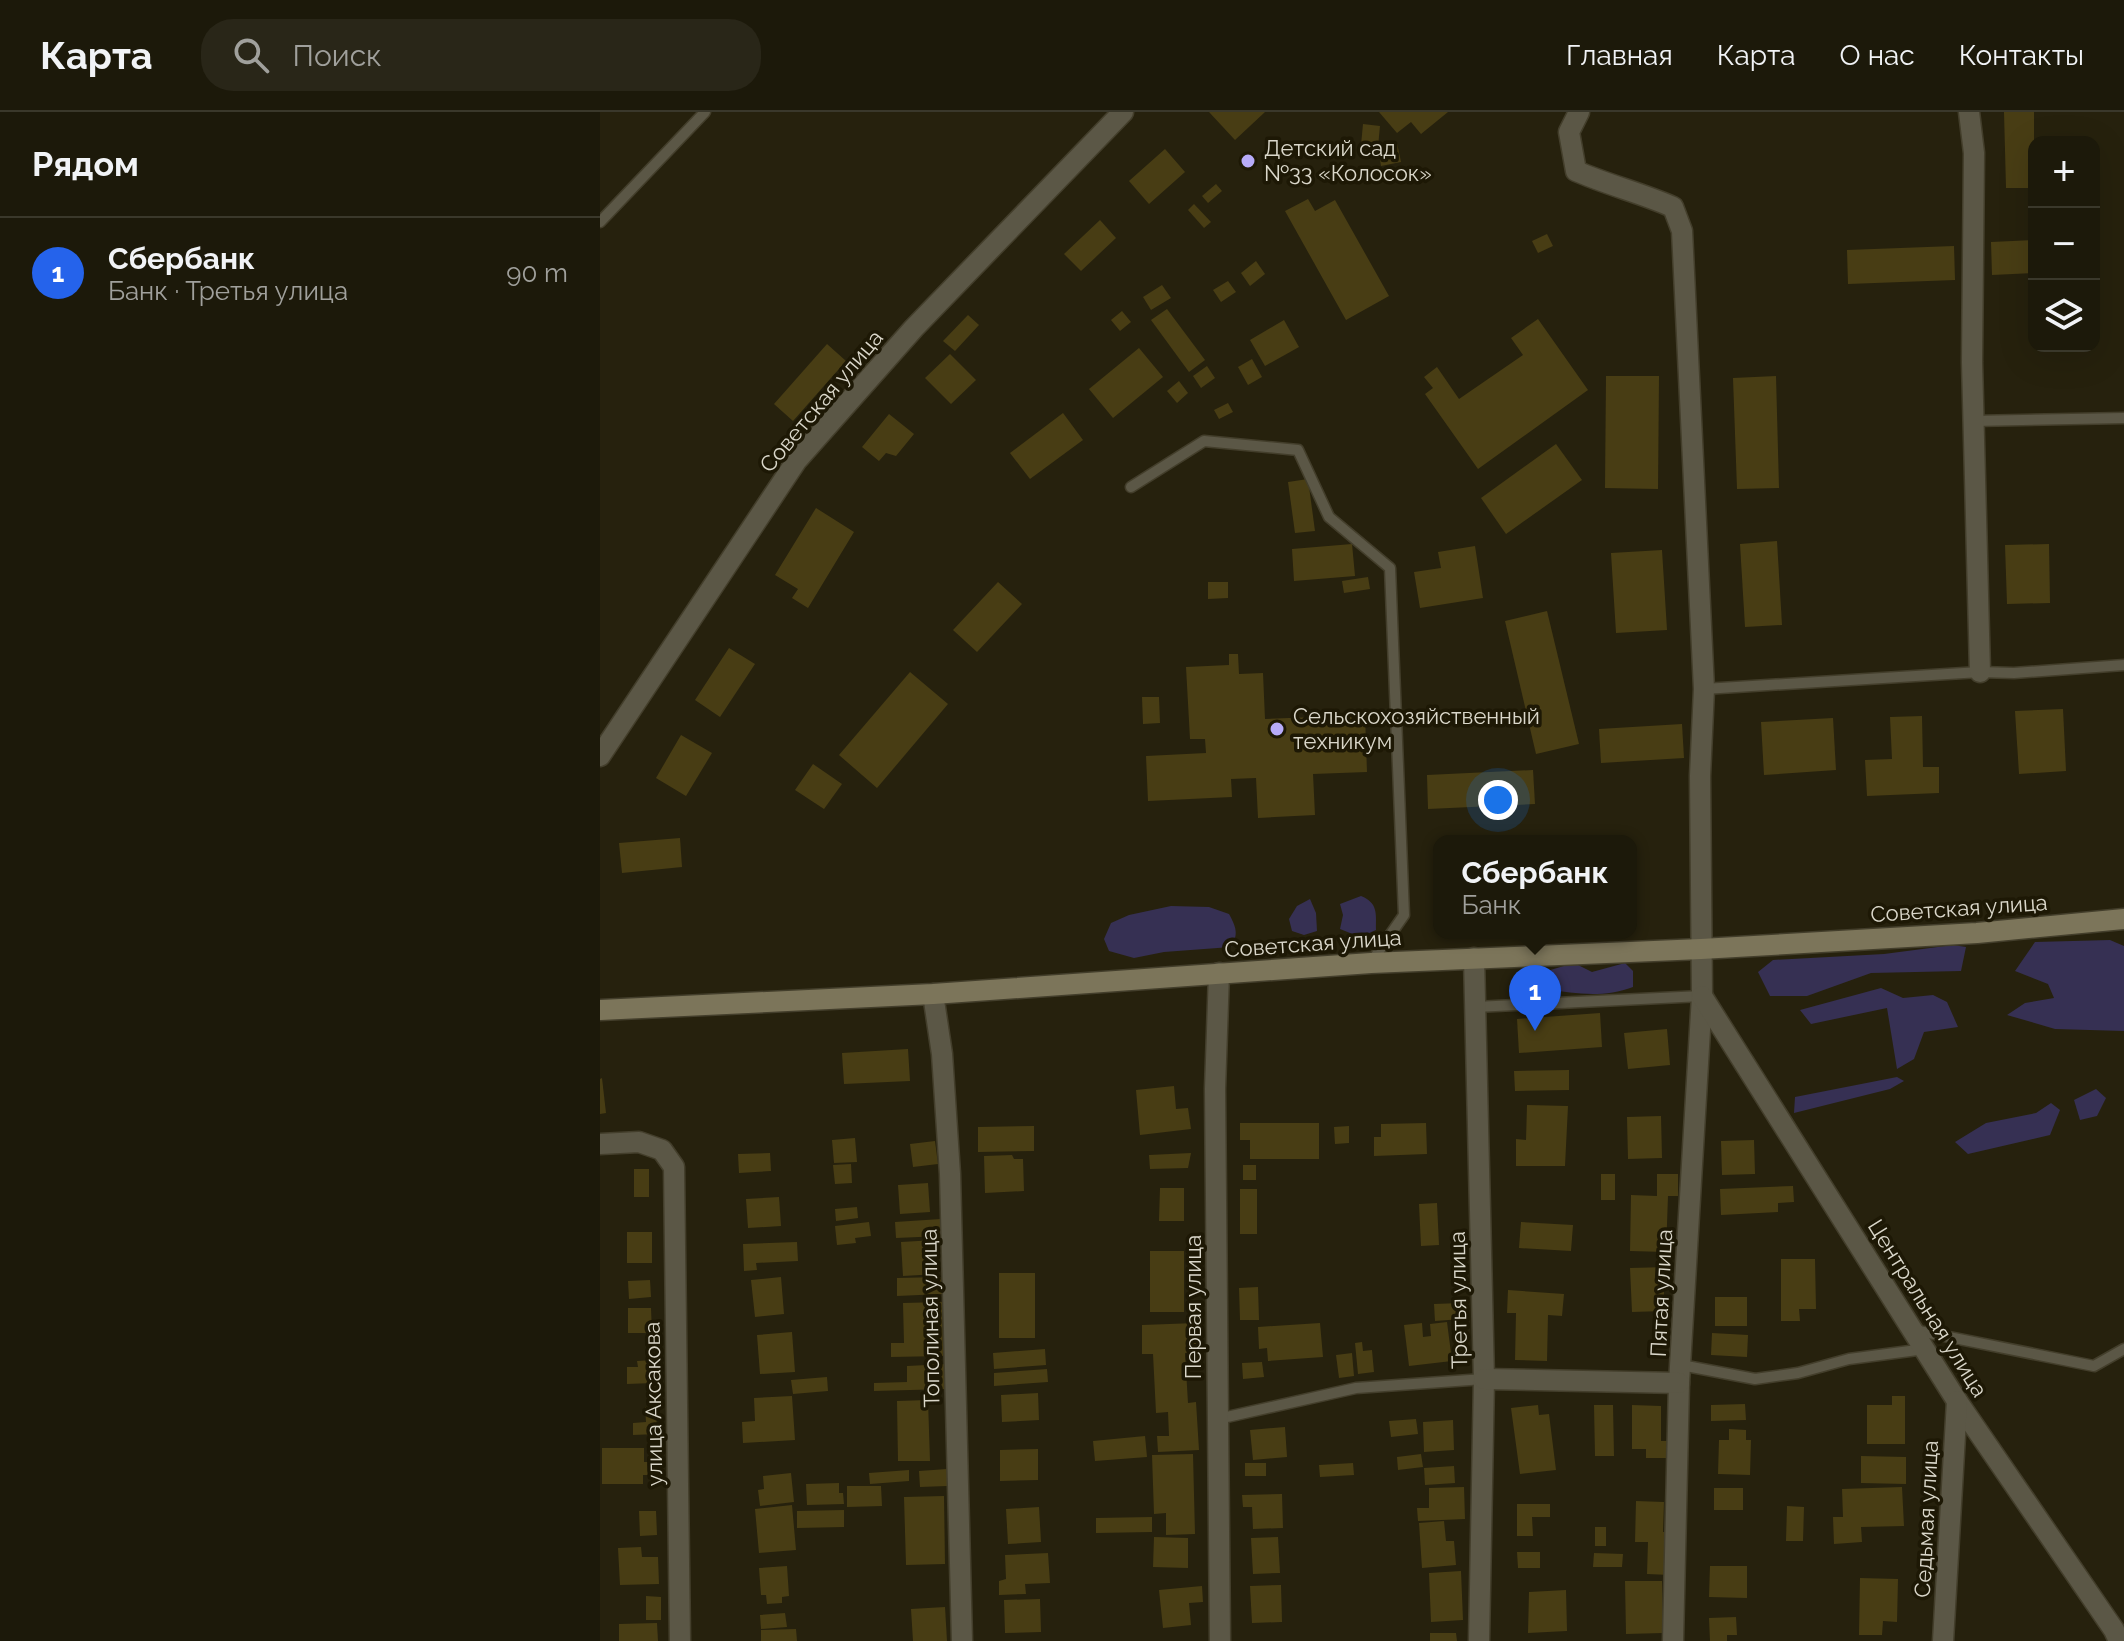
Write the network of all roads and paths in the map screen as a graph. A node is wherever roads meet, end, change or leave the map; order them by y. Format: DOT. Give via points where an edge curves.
graph roads {
  1 [pos="705,112"];
  2 [pos="1123,112"];
  3 [pos="1579,112"];
  4 [pos="1969,112"];
  5 [pos="600,222"];
  6 [pos="2124,418"];
  7 [pos="1973,421"];
  8 [pos="1131,487"];
  9 [pos="2124,665"];
  10 [pos="1980,672"];
  11 [pos="1704,689"];
  12 [pos="600,756"];
  13 [pos="2124,919"];
  14 [pos="1701,949"];
  15 [pos="1474,958"];
  16 [pos="1371,963"];
  17 [pos="1219,973"];
  18 [pos="933,994"];
  19 [pos="1702,996"];
  20 [pos="1475,1007"];
  21 [pos="600,1010"];
  22 [pos="600,1144"];
  23 [pos="1914,1330"];
  24 [pos="1925,1349"];
  25 [pos="2124,1349"];
  26 [pos="1680,1374"];
  27 [pos="1484,1379"];
  28 [pos="1957,1401"];
  29 [pos="1218,1419"];
  30 [pos="2119,1634"];
  31 [pos="680,1641"];
  32 [pos="962,1641"];
  33 [pos="1220,1641"];
  34 [pos="1479,1641"];
  35 [pos="1673,1641"];
  36 [pos="1943,1641"];
  1 -- 5 [label="lane"];
  2 -- 12 [label="street, Советская улица" via="914,328 797,460"];
  3 -- 11 [label="street, Пятая улица" via="1569,132 1576,171 1673,207 1682,231"];
  4 -- 7 [label="street" via="1974,153"];
  6 -- 7 [label="lane"];
  7 -- 10 [label="street"];
  8 -- 16 [label="lane" via="1204,441 1298,450 1329,517 1390,568 1404,915"];
  9 -- 10 [label="lane"];
  10 -- 11 [label="lane"];
  11 -- 14 [label="street, Пятая улица"];
  13 -- 14 [label="main road, Советская улица"];
  14 -- 15 [label="main road, Советская улица"];
  14 -- 19 [label="street, Пятая улица"];
  15 -- 16 [label="main road, Советская улица"];
  15 -- 20 [label="street, Третья улица"];
  16 -- 17 [label="main road, Советская улица"];
  17 -- 18 [label="main road, Советская улица"];
  17 -- 29 [label="street, Первая улица"];
  18 -- 21 [label="main road, Советская улица"];
  18 -- 32 [label="street, Тополиная улица" via="950,1174"];
  19 -- 20 [label="lane"];
  19 -- 23 [label="street, Центральная улица"];
  19 -- 26 [label="street, Пятая улица"];
  20 -- 27 [label="street, Третья улица"];
  22 -- 31 [label="street, улица Аксакова" via="639,1142 662,1150 674,1167"];
  23 -- 24 [label="street, Центральная улица"];
  23 -- 25 [label="lane" via="2094,1366"];
  24 -- 26 [label="lane" via="1755,1379"];
  24 -- 28 [label="street, Центральная улица"];
  26 -- 27 [label="street"];
  26 -- 35 [label="street, Пятая улица"];
  27 -- 29 [label="lane" via="1356,1388"];
  27 -- 34 [label="street, Третья улица"];
  28 -- 30 [label="street, Центральная улица"];
  28 -- 36 [label="street, Седьмая улица"];
  29 -- 33 [label="street, Первая улица"];
}
